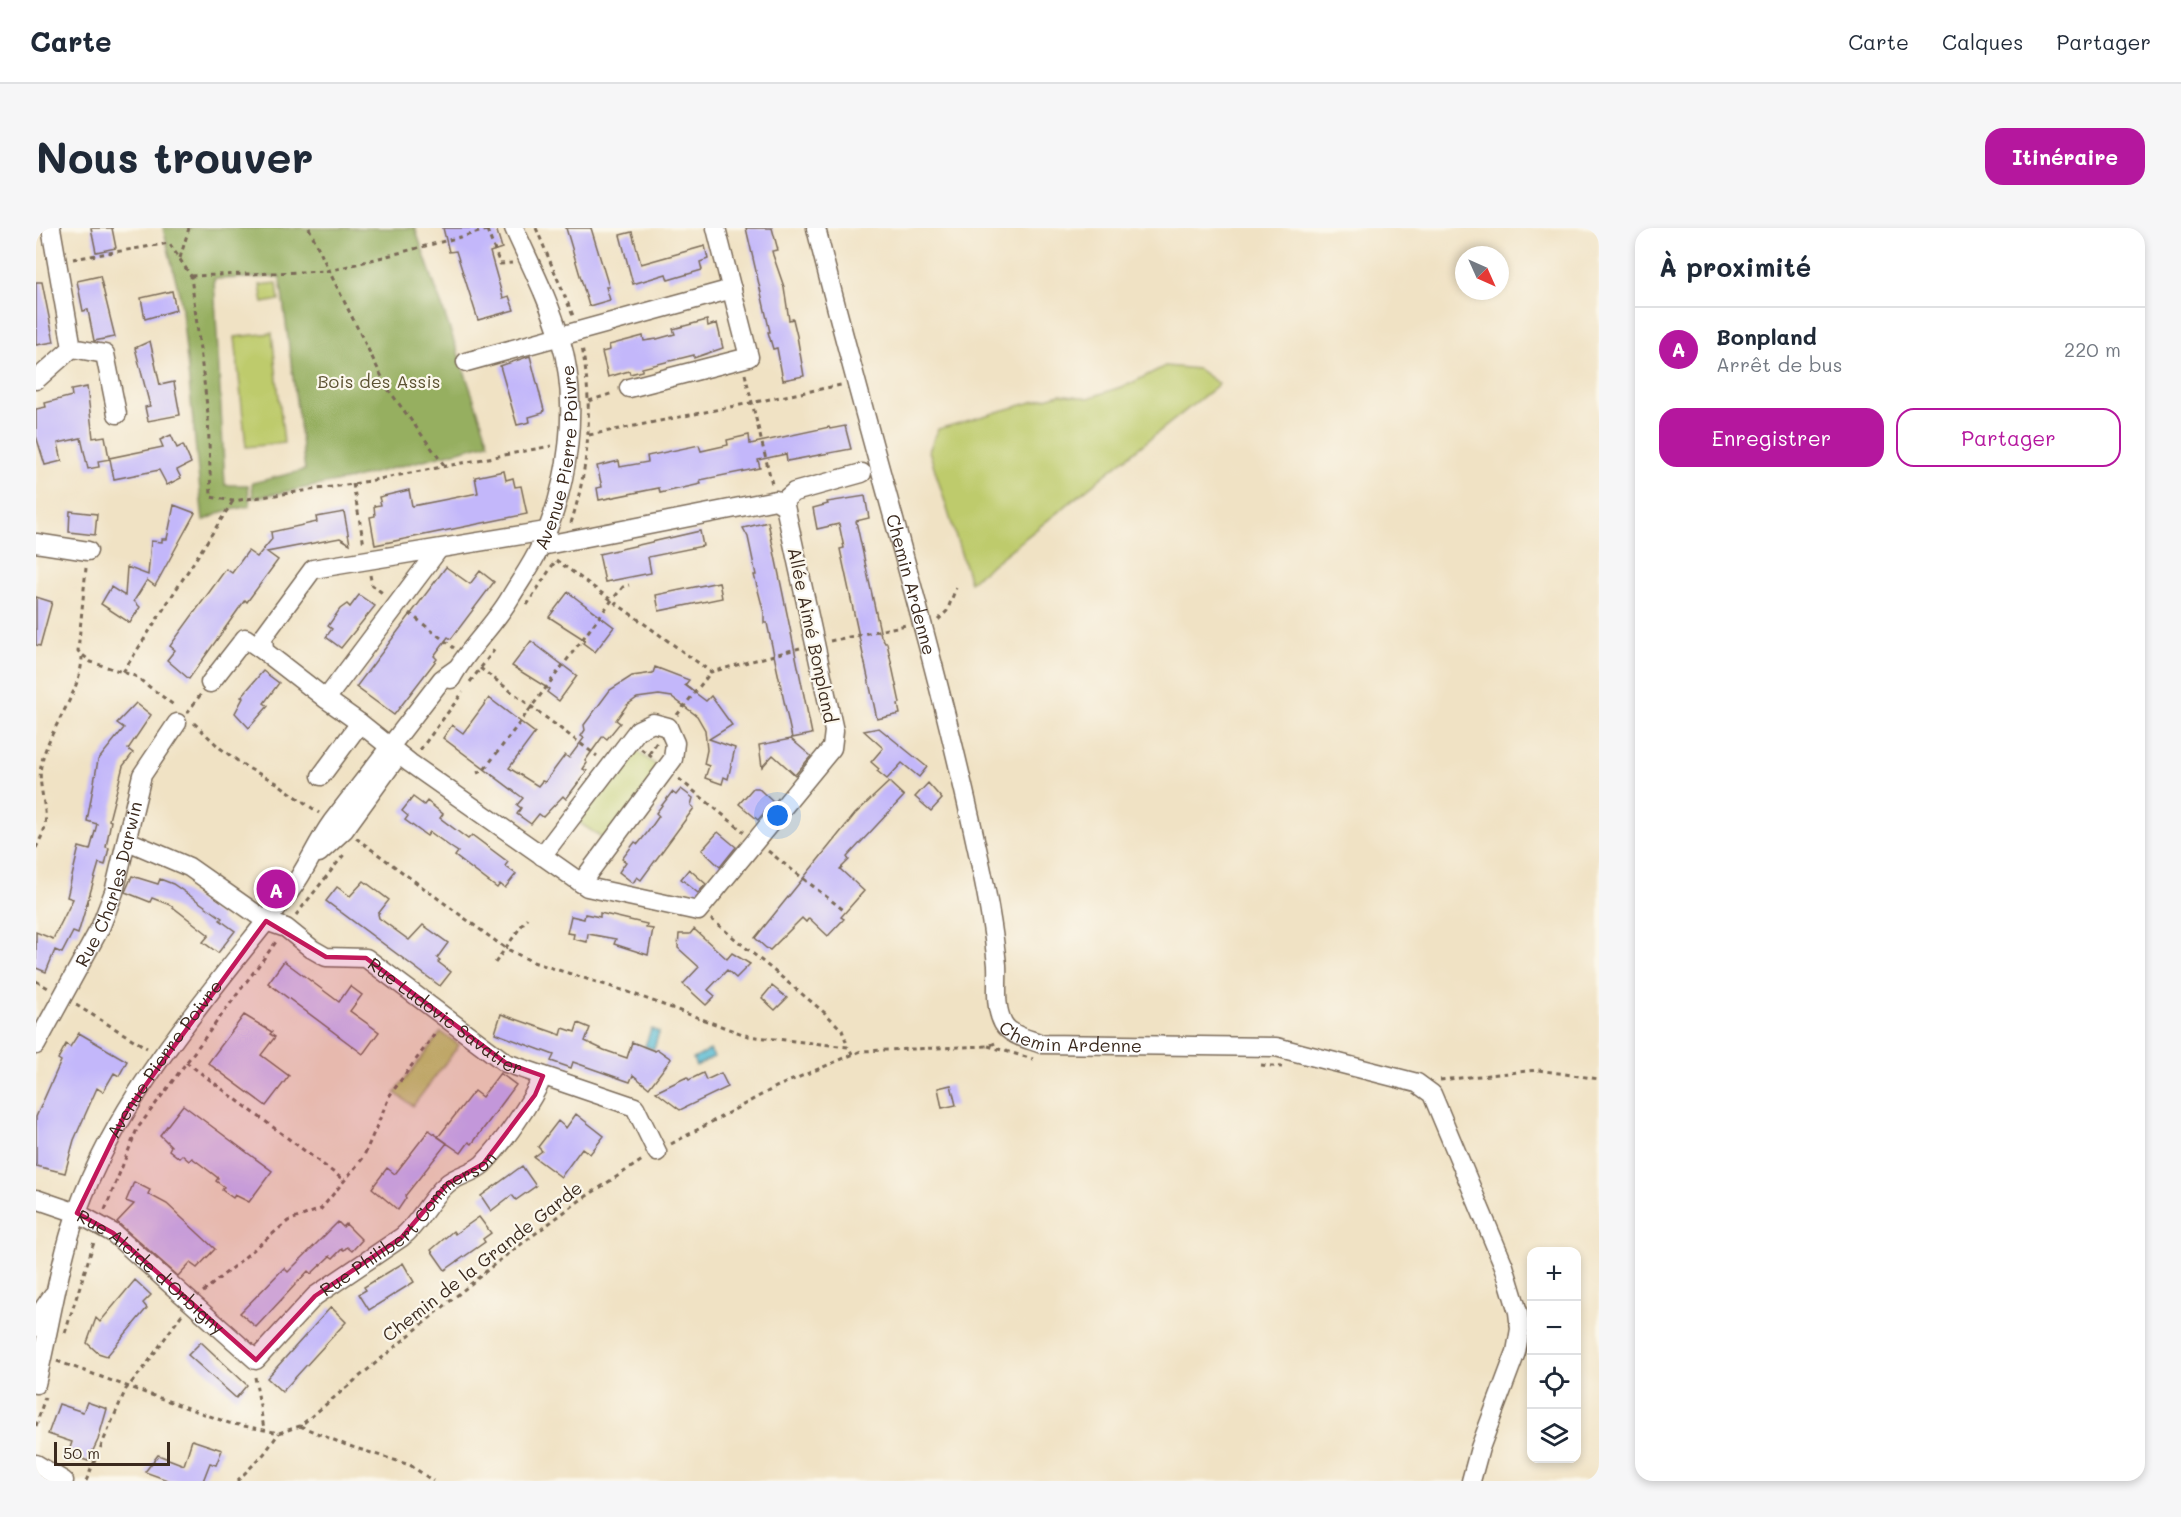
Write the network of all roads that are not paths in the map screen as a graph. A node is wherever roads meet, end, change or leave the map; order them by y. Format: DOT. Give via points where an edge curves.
graph roads {
  1 [pos="51,228"];
  2 [pos="514,228"];
  3 [pos="716,228"];
  4 [pos="816,228"];
  5 [pos="732,289"];
  6 [pos="560,338"];
  7 [pos="72,348"];
  8 [pos="466,362"];
  9 [pos="36,380"];
  10 [pos="628,388"];
  11 [pos="117,414"];
  12 [pos="862,473"];
  13 [pos="778,502"];
  14 [pos="543,539"];
  15 [pos="36,543"];
  16 [pos="438,550"];
  17 [pos="88,551"];
  18 [pos="264,651"];
  19 [pos="210,683"];
  20 [pos="326,699"];
  21 [pos="181,719"];
  22 [pos="360,723"];
  23 [pos="395,750"];
  24 [pos="321,776"];
  25 [pos="128,841"];
  26 [pos="542,856"];
  27 [pos="581,883"];
  28 [pos="266,921"];
  29 [pos="36,1045"];
  30 [pos="543,1076"];
  31 [pos="657,1152"];
  32 [pos="36,1199"];
  33 [pos="77,1213"];
  34 [pos="59,1283"];
  35 [pos="36,1327"];
  36 [pos="256,1360"];
  37 [pos="36,1384"];
  38 [pos="36,1464"];
  39 [pos="64,1481"];
  40 [pos="1471,1481"];
  1 -- 7 [label="street"];
  2 -- 6 [label="street, Avenue Pierre Poivre"];
  3 -- 5 [label="street"];
  4 -- 40 [label="street, Chemin Ardenne" via="854,382 897,525 976,844 997,965 998,1010 1004,1025 1014,1034 1042,1044 1276,1047 1418,1083 1432,1094 1504,1266 1520,1329 1516,1352"];
  5 -- 6 [label="street"];
  5 -- 10 [label="street" via="749,357"];
  6 -- 8 [label="street"];
  6 -- 14 [label="street, Avenue Pierre Poivre" via="569,391 567,446 560,490"];
  7 -- 9 [label="street"];
  7 -- 11 [label="street" via="105,354"];
  12 -- 13 [label="street" via="794,492"];
  13 -- 14 [label="street"];
  13 -- 27 [label="street, Allée Aimé Bonpland" via="785,506 816,644 834,731 832,748 698,911"];
  14 -- 16 [label="street"];
  14 -- 23 [label="street, Avenue Pierre Poivre" via="508,602 456,669 430,713"];
  15 -- 17 [label="street"];
  16 -- 18 [label="street" via="313,569 263,637"];
  16 -- 20 [label="street"];
  18 -- 19 [label="street" via="245,638"];
  18 -- 20 [label="street"];
  20 -- 22 [label="street"];
  21 -- 25 [label="street, Rue Charles Darwin" via="142,775"];
  22 -- 23 [label="street"];
  22 -- 24 [label="street"];
  23 -- 26 [label="street"];
  23 -- 28 [label="street, Avenue Pierre Poivre" via="344,830 313,858"];
  25 -- 28 [label="street, Rue Ludovic Savatier" via="189,867"];
  25 -- 29 [label="street, Rue Charles Darwin" via="100,928"];
  26 -- 27 [label="street"];
  26 -- 27 [label="street" via="638,730 653,723 668,728 675,743 673,759"];
  28 -- 30 [label="street, Rue Ludovic Savatier" via="286,928 326,957 366,958 506,1063"];
  28 -- 33 [label="street, Avenue Pierre Poivre" via="126,1112"];
  30 -- 31 [label="street, Rue Ludovic Savatier" via="635,1107"];
  30 -- 36 [label="street, Rue Philibert Commerson" via="535,1095 483,1164 447,1184 407,1233 315,1296"];
  32 -- 33 [label="street, Rue Alcide d'Orbigny"];
  33 -- 34 [label="street, Avenue Pierre Poivre"];
  33 -- 36 [label="street, Rue Alcide d'Orbigny" via="113,1233"];
  34 -- 35 [label="street, Avenue Pierre Poivre"];
  34 -- 37 [label="street, Avenue Pierre Poivre"];
  38 -- 39 [label="street"];
}
